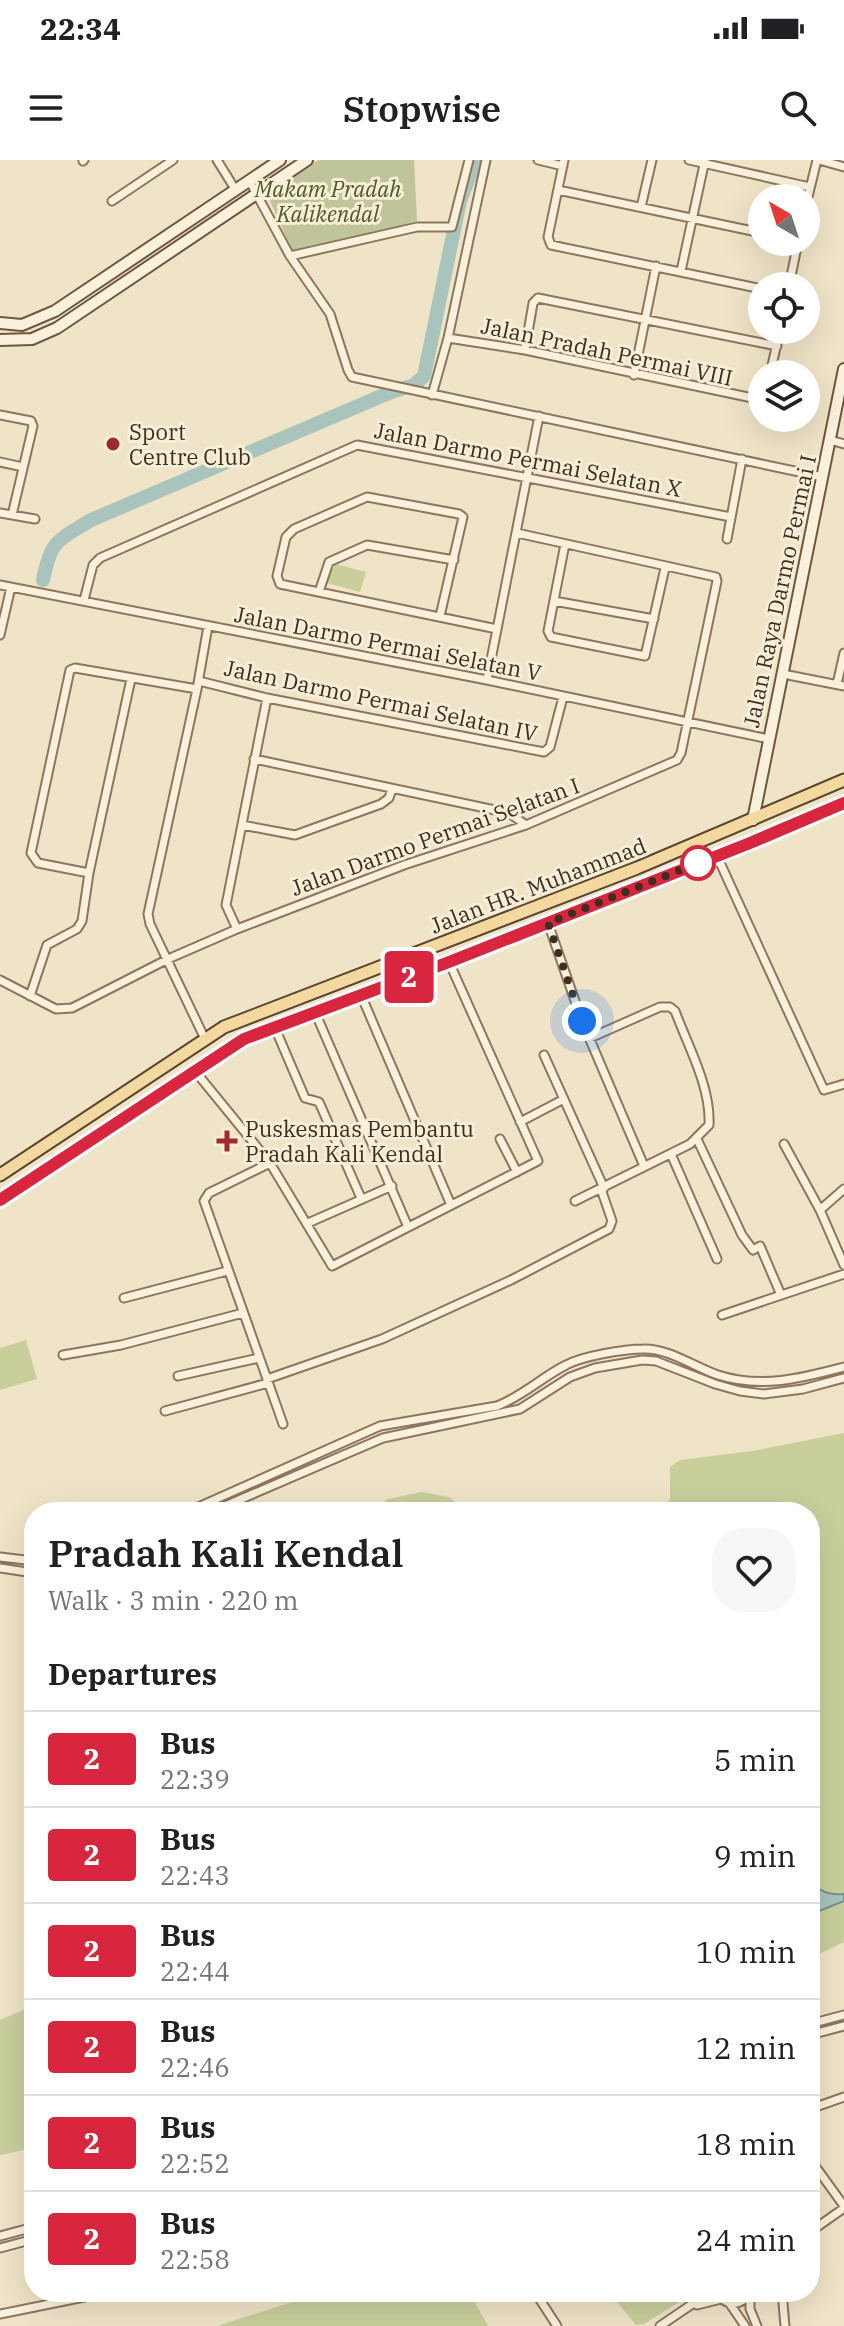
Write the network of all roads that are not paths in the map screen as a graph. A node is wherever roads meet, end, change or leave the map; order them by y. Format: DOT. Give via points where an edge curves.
graph roads {
  1 [pos="173,160"];
  2 [pos="217,160"];
  3 [pos="280,160"];
  4 [pos="307,160"];
  5 [pos="469,160"];
  6 [pos="486,160"];
  7 [pos="538,160"];
  8 [pos="652,160"];
  9 [pos="689,160"];
  10 [pos="818,160"];
  11 [pos="704,162"];
  12 [pos="563,163"];
  13 [pos="844,167"];
  14 [pos="249,180"];
  15 [pos="797,184"];
  16 [pos="811,184"];
  17 [pos="235,189"];
  18 [pos="558,190"];
  19 [pos="257,192"];
  20 [pos="112,201"];
  21 [pos="641,207"];
  22 [pos="692,219"];
  23 [pos="176,229"];
  24 [pos="748,230"];
  25 [pos="184,240"];
  26 [pos="290,256"];
  27 [pos="656,266"];
  28 [pos="681,271"];
  29 [pos="748,286"];
  30 [pos="645,321"];
  31 [pos="0,323"];
  32 [pos="448,338"];
  33 [pos="0,340"];
  34 [pos="777,346"];
  35 [pos="525,350"];
  36 [pos="774,360"];
  37 [pos="844,369"];
  38 [pos="634,375"];
  39 [pos="432,395"];
  40 [pos="748,398"];
  41 [pos="0,415"];
  42 [pos="539,416"];
  43 [pos="830,440"];
  44 [pos="844,444"];
  45 [pos="742,459"];
  46 [pos="0,462"];
  47 [pos="23,467"];
  48 [pos="528,477"];
  49 [pos="823,477"];
  50 [pos="0,513"];
  51 [pos="12,515"];
  52 [pos="731,517"];
  53 [pos="35,519"];
  54 [pos="517,533"];
  55 [pos="727,539"];
  56 [pos="565,544"];
  57 [pos="454,560"];
  58 [pos="665,568"];
  59 [pos="0,585"];
  60 [pos="11,587"];
  61 [pos="319,592"];
  62 [pos="84,600"];
  63 [pos="554,601"];
  64 [pos="440,616"];
  65 [pos="654,619"];
  66 [pos="208,626"];
  67 [pos="497,629"];
  68 [pos="0,635"];
  69 [pos="844,653"];
  70 [pos="783,674"];
  71 [pos="131,679"];
  72 [pos="487,680"];
  73 [pos="198,685"];
  74 [pos="841,685"];
  75 [pos="563,697"];
  76 [pos="267,698"];
  77 [pos="688,721"];
  78 [pos="769,739"];
  79 [pos="254,759"];
  80 [pos="844,780"];
  81 [pos="392,789"];
  82 [pos="844,803"];
  83 [pos="753,820"];
  84 [pos="242,825"];
  85 [pos="526,825"];
  86 [pos="717,856"];
  87 [pos="637,868"];
  88 [pos="89,873"];
  89 [pos="643,885"];
  90 [pos="548,923"];
  91 [pos="237,929"];
  92 [pos="477,931"];
  93 [pos="452,941"];
  94 [pos="485,947"];
  95 [pos="168,959"];
  96 [pos="454,960"];
  97 [pos="0,980"];
  98 [pos="361,995"];
  99 [pos="30,996"];
  100 [pos="315,1012"];
  101 [pos="275,1028"];
  102 [pos="590,1038"];
  103 [pos="205,1039"];
  104 [pos="544,1055"];
  105 [pos="195,1071"];
  106 [pos="150,1076"];
  107 [pos="844,1084"];
  108 [pos="161,1094"];
  109 [pos="564,1099"];
  110 [pos="520,1122"];
  111 [pos="500,1139"];
  112 [pos="697,1139"];
  113 [pos="784,1144"];
  114 [pos="671,1154"];
  115 [pos="270,1163"];
  116 [pos="644,1166"];
  117 [pos="517,1172"];
  118 [pos="0,1175"];
  119 [pos="392,1186"];
  120 [pos="602,1188"];
  121 [pos="844,1189"];
  122 [pos="361,1198"];
  123 [pos="0,1200"];
  124 [pos="575,1201"];
  125 [pos="451,1205"];
  126 [pos="820,1210"];
  127 [pos="308,1223"];
  128 [pos="408,1227"];
  129 [pos="717,1259"];
  130 [pos="844,1265"];
  131 [pos="227,1271"];
  132 [pos="844,1274"];
  133 [pos="781,1295"];
  134 [pos="124,1298"];
  135 [pos="243,1313"];
  136 [pos="722,1315"];
  137 [pos="63,1355"];
  138 [pos="259,1358"];
  139 [pos="844,1367"];
  140 [pos="178,1376"];
  141 [pos="844,1378"];
  142 [pos="267,1381"];
  143 [pos="165,1411"];
  144 [pos="283,1424"];
  145 [pos="209,1502"];
  146 [pos="234,1502"];
  147 [pos="0,1557"];
  148 [pos="24,1560"];
  149 [pos="0,1568"];
  150 [pos="24,1572"];
  151 [pos="844,2015"];
  152 [pos="820,2021"];
  153 [pos="844,2026"];
  154 [pos="820,2032"];
  155 [pos="844,2097"];
  156 [pos="820,2105"];
  157 [pos="820,2173"];
  158 [pos="844,2207"];
  159 [pos="820,2225"];
  160 [pos="24,2230"];
  161 [pos="0,2236"];
  162 [pos="24,2242"];
  163 [pos="0,2248"];
  164 [pos="59,2302"];
  165 [pos="541,2302"];
  166 [pos="700,2302"];
  167 [pos="700,2302"];
  168 [pos="727,2302"];
  169 [pos="741,2302"];
  170 [pos="750,2302"];
  171 [pos="783,2302"];
  172 [pos="730,2304"];
  173 [pos="691,2307"];
  174 [pos="0,2314"];
  175 [pos="557,2326"];
  176 [pos="660,2326"];
  177 [pos="745,2326"];
  178 [pos="757,2326"];
  179 [pos="785,2326"];
  1 -- 20 [label="street"];
  2 -- 17 [label="street"];
  3 -- 14 [label="main road"];
  4 -- 19 [label="main road"];
  5 -- 26 [label="street" via="452,227 417,227"];
  6 -- 32 [label="street"];
  7 -- 12 [label="street"];
  8 -- 21 [label="street"];
  9 -- 11 [label="street"];
  10 -- 13 [label="street"];
  10 -- 16 [label="street"];
  11 -- 15 [label="street"];
  11 -- 22 [label="street"];
  12 -- 18 [label="street"];
  14 -- 17 [label="main road"];
  14 -- 19 [label="street"];
  17 -- 23 [label="main road"];
  18 -- 21 [label="street"];
  18 -- 27 [label="street" via="551,245"];
  19 -- 25 [label="main road"];
  19 -- 26 [label="street"];
  21 -- 22 [label="street"];
  22 -- 24 [label="street"];
  22 -- 28 [label="street"];
  23 -- 25 [label="main road"];
  23 -- 31 [label="main road" via="55,311 22,325"];
  25 -- 33 [label="main road" via="57,328 32,339"];
  26 -- 39 [label="street" via="330,314 348,370 357,379"];
  27 -- 28 [label="street"];
  27 -- 30 [label="street"];
  28 -- 29 [label="street"];
  30 -- 34 [label="street"];
  30 -- 35 [label="street" via="538,298"];
  30 -- 38 [label="street"];
  32 -- 35 [label="street, Jalan Pradah Permai VIII"];
  32 -- 39 [label="street"];
  34 -- 36 [label="street"];
  35 -- 38 [label="street, Jalan Pradah Permai VIII"];
  37 -- 43 [label="main road, Jalan Raya Darmo Permai I"];
  38 -- 40 [label="street, Jalan Pradah Permai VIII"];
  39 -- 42 [label="street"];
  41 -- 47 [label="street" via="33,423"];
  42 -- 45 [label="street"];
  42 -- 48 [label="street"];
  43 -- 44 [label="street"];
  43 -- 49 [label="main road, Jalan Raya Darmo Permai I"];
  45 -- 49 [label="street"];
  45 -- 52 [label="street"];
  46 -- 47 [label="street"];
  47 -- 51 [label="street"];
  48 -- 52 [label="street, Jalan Darmo Permai Selatan X"];
  48 -- 54 [label="street"];
  48 -- 62 [label="street, Jalan Darmo Permai Selatan X" via="365,445 349,447 100,558 93,565"];
  49 -- 70 [label="main road, Jalan Raya Darmo Permai I"];
  50 -- 51 [label="street"];
  51 -- 53 [label="street"];
  52 -- 55 [label="street"];
  54 -- 56 [label="street"];
  54 -- 67 [label="street"];
  56 -- 58 [label="street"];
  56 -- 63 [label="street"];
  57 -- 61 [label="street" via="367,545 329,562"];
  57 -- 61 [label="street" via="461,515 367,497 289,533 277,576 280,584"];
  57 -- 64 [label="street"];
  58 -- 65 [label="street"];
  58 -- 77 [label="street" via="712,575 717,581"];
  59 -- 60 [label="street, Jalan Darmo Permai Selatan V"];
  60 -- 62 [label="street, Jalan Darmo Permai Selatan V"];
  60 -- 68 [label="street"];
  61 -- 64 [label="street"];
  62 -- 66 [label="street, Jalan Darmo Permai Selatan V"];
  63 -- 65 [label="street"];
  63 -- 65 [label="street" via="551,637 641,657 647,653"];
  64 -- 67 [label="street"];
  66 -- 72 [label="street, Jalan Darmo Permai Selatan V"];
  66 -- 73 [label="street"];
  67 -- 72 [label="street"];
  69 -- 74 [label="street"];
  70 -- 74 [label="street"];
  70 -- 78 [label="main road, Jalan Raya Darmo Permai I"];
  71 -- 73 [label="street, Jalan Darmo Permai Selatan IV"];
  71 -- 88 [label="street"];
  71 -- 88 [label="street, Jalan Darmo Permai Selatan IV" via="75,668 67,675 31,853 38,863"];
  72 -- 75 [label="street, Jalan Darmo Permai Selatan V"];
  73 -- 76 [label="street, Jalan Darmo Permai Selatan IV"];
  73 -- 95 [label="street" via="148,914"];
  75 -- 76 [label="street, Jalan Darmo Permai Selatan IV" via="550,747 544,752"];
  75 -- 77 [label="street, Jalan Darmo Permai Selatan V"];
  76 -- 79 [label="street"];
  77 -- 78 [label="street, Jalan Darmo Permai Selatan V"];
  77 -- 85 [label="street, Jalan Darmo Permai Selatan I" via="677,760"];
  78 -- 83 [label="main road, Jalan Raya Darmo Permai I"];
  79 -- 81 [label="street"];
  79 -- 84 [label="street"];
  80 -- 83 [label="main road, Jalan HR. Muhammad"];
  81 -- 84 [label="street" via="381,804 301,833"];
  81 -- 85 [label="street" via="509,813"];
  82 -- 86 [label="main road, Jalan HR. Muhammad"];
  83 -- 87 [label="main road, Jalan HR. Muhammad"];
  84 -- 91 [label="street" via="226,905"];
  85 -- 91 [label="street, Jalan Darmo Permai Selatan I"];
  86 -- 89 [label="main road, Jalan HR. Muhammad"];
  86 -- 107 [label="street" via="824,1090"];
  87 -- 89 [label="main road"];
  87 -- 92 [label="main road, Jalan HR. Muhammad"];
  88 -- 99 [label="street" via="80,926 47,945"];
  89 -- 90 [label="main road, Jalan HR. Muhammad"];
  90 -- 94 [label="main road, Jalan HR. Muhammad"];
  90 -- 102 [label="street"];
  91 -- 95 [label="street, Jalan Darmo Permai Selatan I"];
  92 -- 93 [label="main road, Jalan HR. Muhammad"];
  92 -- 94 [label="main road"];
  93 -- 96 [label="main road" via="458,950"];
  93 -- 103 [label="main road, Jalan HR. Muhammad" via="224,1027"];
  94 -- 96 [label="main road, Jalan HR. Muhammad"];
  95 -- 99 [label="street, Jalan Darmo Permai Selatan I" via="72,1008 56,1009"];
  95 -- 103 [label="street"];
  96 -- 98 [label="main road, Jalan HR. Muhammad"];
  96 -- 110 [label="street"];
  97 -- 99 [label="street, Jalan Darmo Permai Selatan I"];
  98 -- 100 [label="main road, Jalan HR. Muhammad"];
  98 -- 125 [label="street"];
  100 -- 101 [label="main road, Jalan HR. Muhammad"];
  100 -- 119 [label="street"];
  101 -- 105 [label="main road, Jalan HR. Muhammad" via="244,1039"];
  101 -- 122 [label="street" via="305,1098 319,1102"];
  102 -- 112 [label="street" via="660,1007 675,1011 708,1108 709,1125"];
  102 -- 116 [label="street"];
  103 -- 106 [label="main road, Jalan HR. Muhammad"];
  104 -- 109 [label="street"];
  105 -- 108 [label="main road, Jalan HR. Muhammad"];
  105 -- 115 [label="street"];
  106 -- 108 [label="main road" via="153,1089"];
  106 -- 118 [label="main road, Jalan HR. Muhammad"];
  108 -- 123 [label="main road, Jalan HR. Muhammad"];
  109 -- 110 [label="street"];
  109 -- 120 [label="street"];
  110 -- 117 [label="street" via="539,1159"];
  111 -- 117 [label="street"];
  112 -- 114 [label="street"];
  112 -- 133 [label="street" via="742,1235 753,1250 760,1246"];
  113 -- 126 [label="street"];
  114 -- 116 [label="street"];
  114 -- 129 [label="street"];
  115 -- 127 [label="street"];
  115 -- 131 [label="street" via="206,1195"];
  116 -- 120 [label="street"];
  117 -- 125 [label="street"];
  119 -- 122 [label="street"];
  119 -- 128 [label="street"];
  120 -- 124 [label="street"];
  120 -- 142 [label="street" via="612,1221 609,1229 382,1339"];
  121 -- 126 [label="street"];
  122 -- 127 [label="street"];
  125 -- 128 [label="street"];
  126 -- 130 [label="street"];
  127 -- 128 [label="street" via="332,1266"];
  131 -- 134 [label="street"];
  131 -- 135 [label="street"];
  132 -- 133 [label="street"];
  133 -- 136 [label="street"];
  135 -- 137 [label="street"];
  135 -- 138 [label="street"];
  138 -- 140 [label="street"];
  138 -- 142 [label="street"];
  139 -- 145 [label="street" via="764,1383 718,1375 657,1350 574,1361 497,1406 380,1426"];
  141 -- 146 [label="street" via="764,1394 715,1384 656,1361 595,1368 570,1377 520,1409 383,1438"];
  142 -- 143 [label="street"];
  142 -- 144 [label="street"];
  147 -- 148 [label="street"];
  149 -- 150 [label="street"];
  151 -- 152 [label="street"];
  153 -- 154 [label="street"];
  155 -- 156 [label="street"];
  157 -- 158 [label="street"];
  158 -- 159 [label="street"];
  160 -- 161 [label="street"];
  162 -- 163 [label="street"];
  164 -- 174 [label="street"];
  165 -- 175 [label="street"];
  166 -- 173 [label="street"];
  167 -- 173 [label="street"];
  168 -- 172 [label="street"];
  169 -- 172 [label="street"];
  170 -- 178 [label="street"];
  171 -- 179 [label="street"];
  172 -- 177 [label="street"];
  173 -- 176 [label="street"];
}
